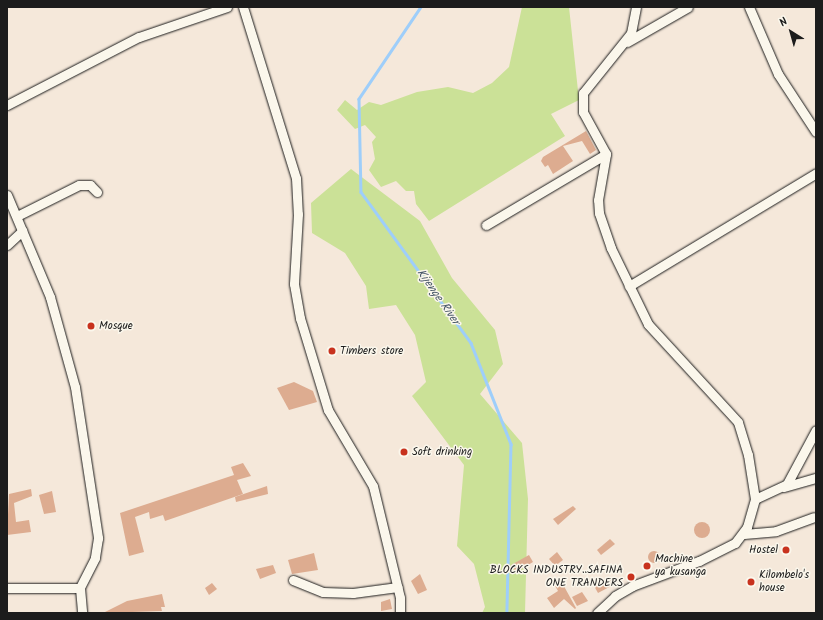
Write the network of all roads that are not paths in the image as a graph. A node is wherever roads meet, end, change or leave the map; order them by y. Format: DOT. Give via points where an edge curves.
graph roads {
  1 [pos="227,7"];
  2 [pos="243,7"];
  3 [pos="636,7"];
  4 [pos="688,7"];
  5 [pos="749,7"];
  6 [pos="624,44"];
  7 [pos="7,105"];
  8 [pos="812,121"];
  9 [pos="816,132"];
  10 [pos="606,154"];
  11 [pos="816,173"];
  12 [pos="97,192"];
  13 [pos="7,195"];
  14 [pos="17,216"];
  15 [pos="486,225"];
  16 [pos="22,230"];
  17 [pos="7,245"];
  18 [pos="629,286"];
  19 [pos="816,430"];
  20 [pos="816,478"];
  21 [pos="784,487"];
  22 [pos="755,499"];
  23 [pos="814,517"];
  24 [pos="744,534"];
  25 [pos="294,580"];
  26 [pos="398,587"];
  27 [pos="7,588"];
  28 [pos="80,588"];
  29 [pos="82,613"];
  30 [pos="400,613"];
  31 [pos="597,613"];
  1 -- 7 [label="street" via="125,43"];
  2 -- 26 [label="street" via="296,178 298,214 294,284 300,318 328,410 373,486"];
  3 -- 6 [label="street" via="636,21"];
  4 -- 6 [label="street"];
  5 -- 8 [label="street" via="778,74"];
  6 -- 10 [label="street" via="604,63 583,93 583,112"];
  8 -- 9 [label="street"];
  10 -- 15 [label="street"];
  10 -- 18 [label="street" via="598,200 599,213"];
  11 -- 18 [label="street"];
  12 -- 14 [label="street" via="90,185 79,185"];
  13 -- 14 [label="street"];
  14 -- 16 [label="street"];
  16 -- 17 [label="street"];
  16 -- 28 [label="street" via="64,337 91,480 97,549"];
  18 -- 22 [label="street" via="660,340 738,422 748,455"];
  19 -- 21 [label="street" via="792,478"];
  20 -- 21 [label="street"];
  21 -- 22 [label="street"];
  22 -- 24 [label="street"];
  23 -- 24 [label="street" via="776,531"];
  24 -- 31 [label="street" via="720,551 632,586 614,596"];
  25 -- 26 [label="street" via="323,592 353,593"];
  26 -- 30 [label="street"];
  27 -- 28 [label="street"];
  28 -- 29 [label="street"];
}
